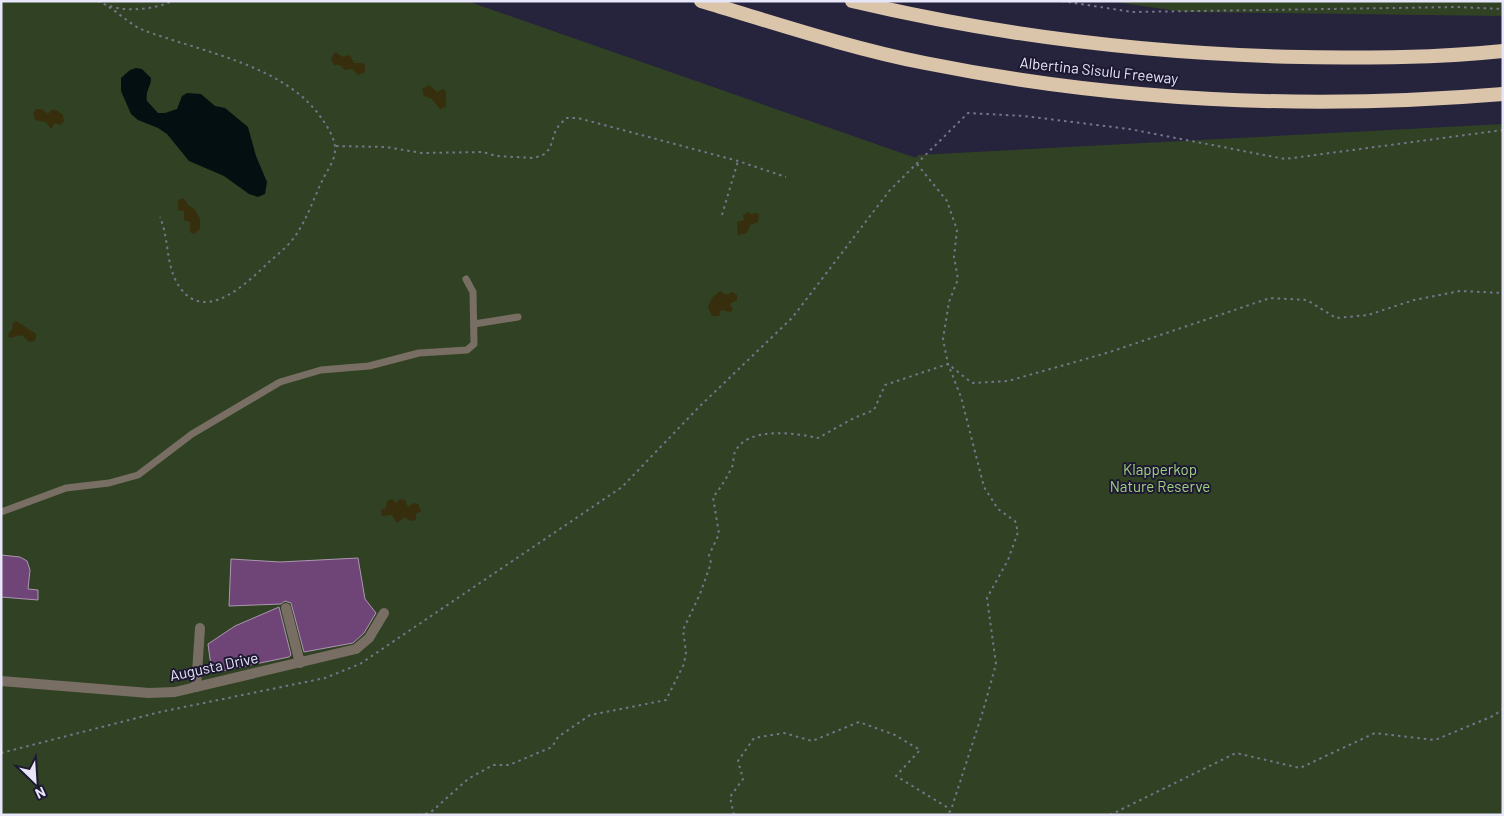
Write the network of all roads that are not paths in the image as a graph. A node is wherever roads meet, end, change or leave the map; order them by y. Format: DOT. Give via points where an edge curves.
graph roads {
  1 [pos="701,1"];
  2 [pos="852,1"];
  3 [pos="1503,51"];
  4 [pos="1503,94"];
  5 [pos="466,280"];
  6 [pos="518,317"];
  7 [pos="474,324"];
  8 [pos="1,512"];
  9 [pos="286,608"];
  10 [pos="384,613"];
  11 [pos="200,628"];
  12 [pos="300,663"];
  13 [pos="1,682"];
  14 [pos="196,687"];
  1 -- 4 [label="highway, Albertina Sisulu Freeway" via="924,63 1076,87 1162,96 1319,101"];
  2 -- 3 [label="highway, Albertina Sisulu Freeway" via="996,30 1226,55 1332,58"];
  5 -- 7 [label="lane" via="473,292"];
  6 -- 7 [label="lane"];
  7 -- 8 [label="lane" via="474,344 467,350 419,353 369,366 321,370 280,382 192,434 138,475 109,483 66,488"];
  9 -- 12 [label="street"];
  10 -- 12 [label="street, Augusta Drive" via="368,638 356,648"];
  11 -- 14 [label="street"];
  12 -- 14 [label="street, Augusta Drive"];
  13 -- 14 [label="street, Augusta Drive" via="149,693"];
}
